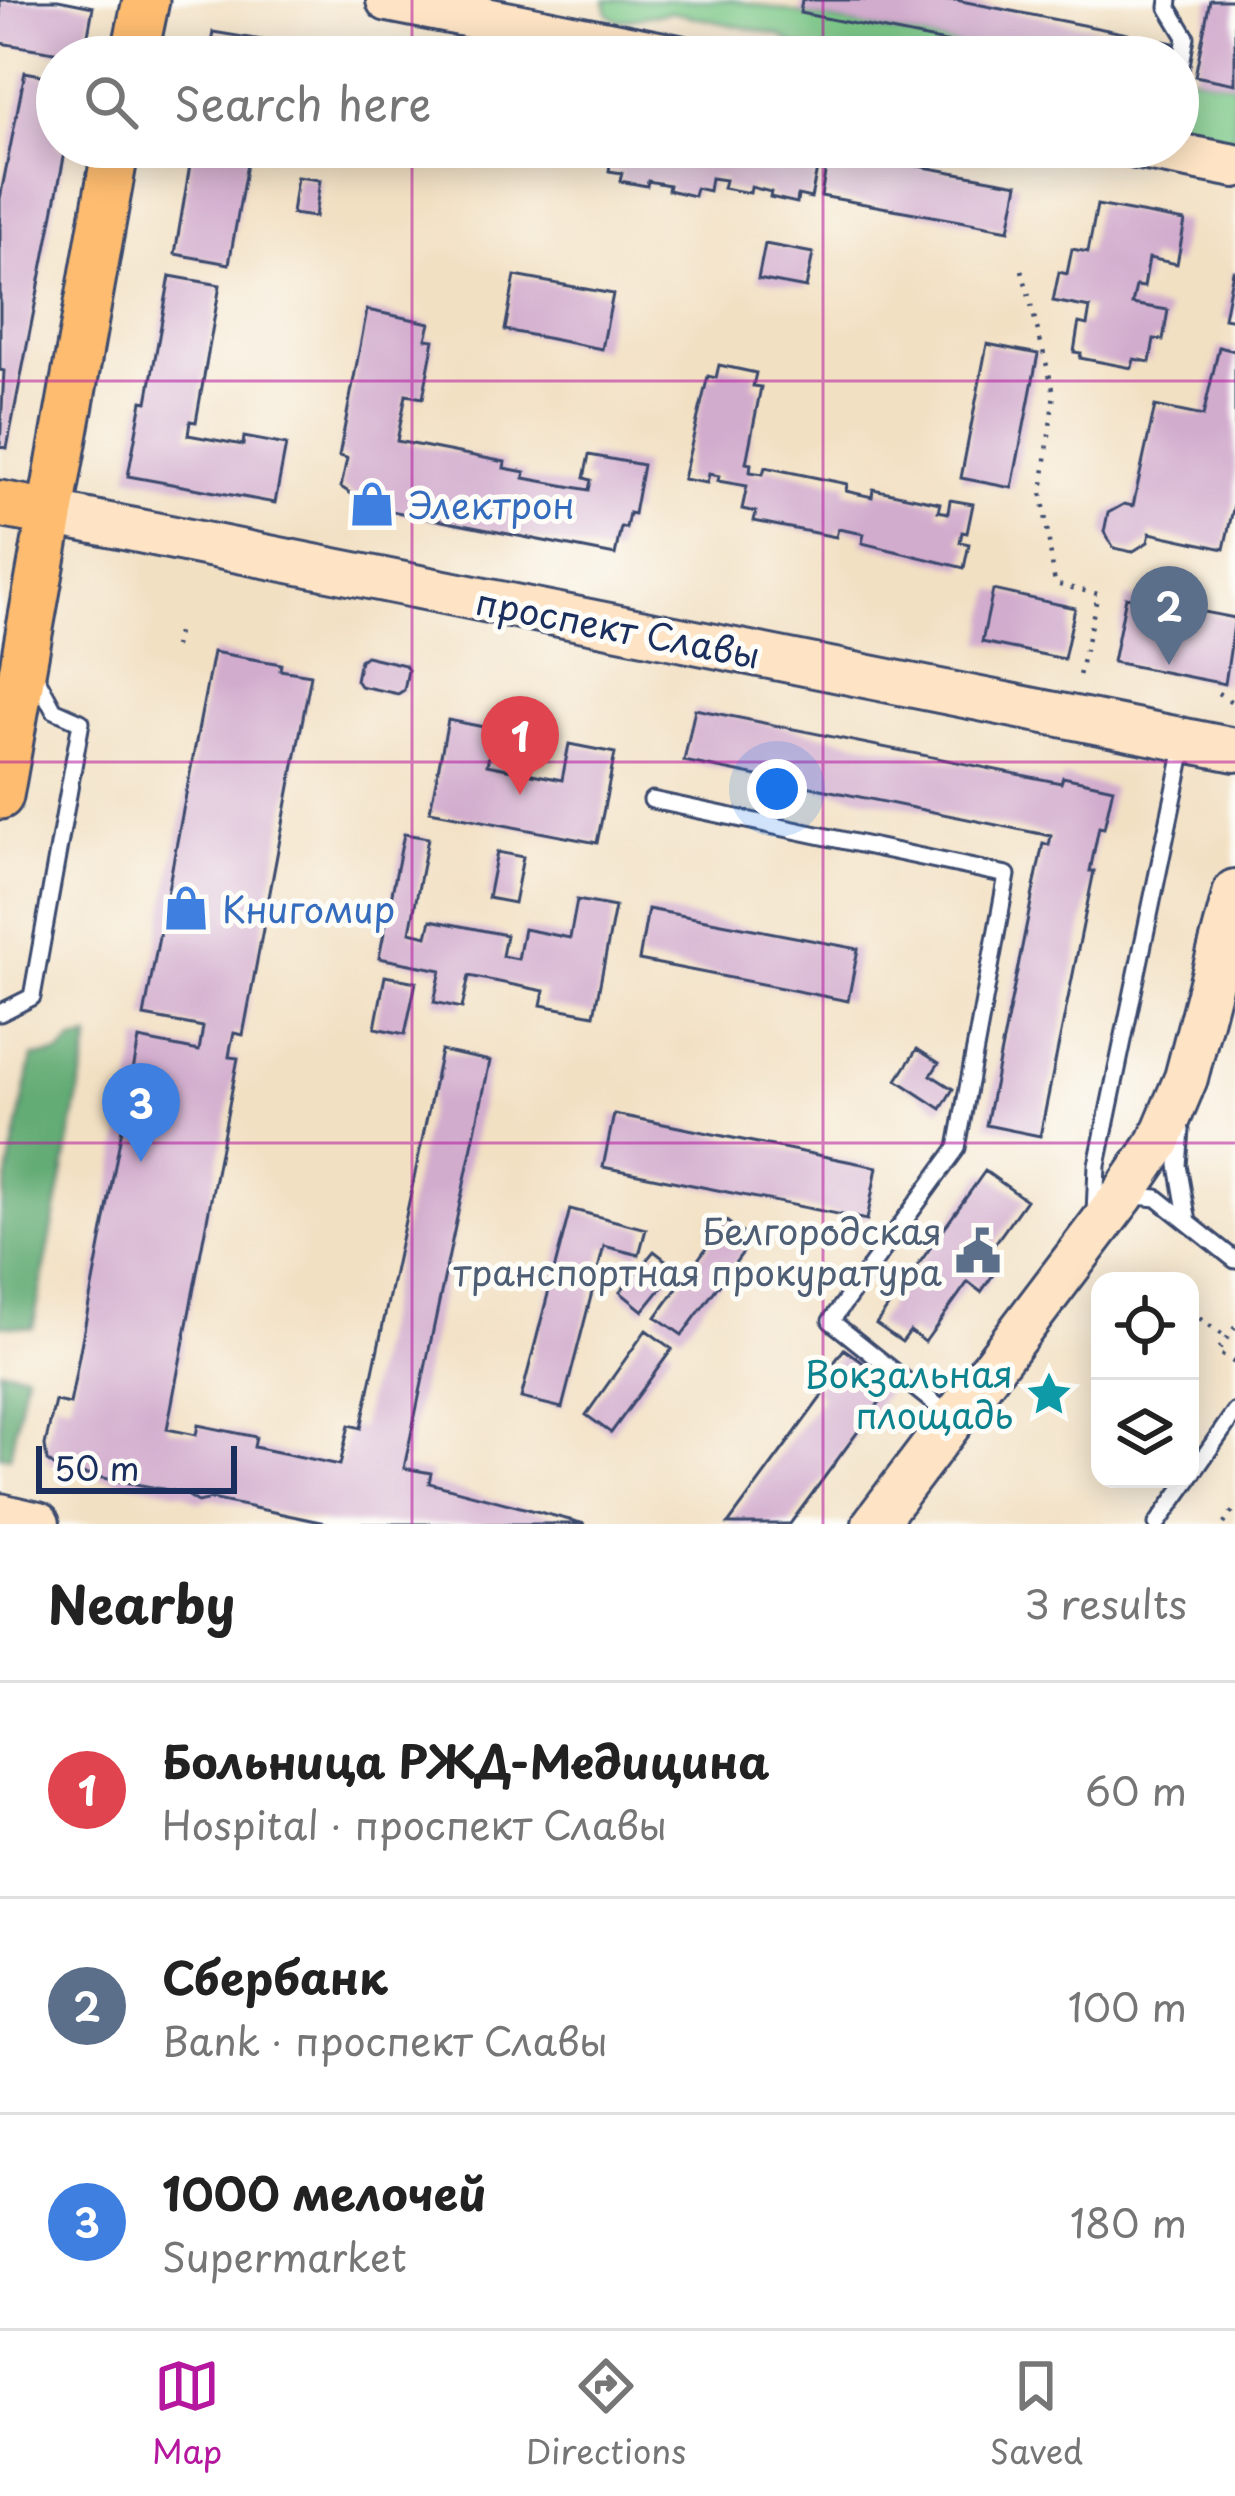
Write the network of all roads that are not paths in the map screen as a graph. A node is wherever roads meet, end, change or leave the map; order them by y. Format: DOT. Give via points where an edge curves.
graph roads {
  1 [pos="146,0"];
  2 [pos="388,0"];
  3 [pos="1169,0"];
  4 [pos="138,36"];
  5 [pos="572,36"];
  6 [pos="1185,36"];
  7 [pos="1199,158"];
  8 [pos="1235,166"];
  9 [pos="112,168"];
  10 [pos="0,504"];
  11 [pos="49,513"];
  12 [pos="25,653"];
  13 [pos="1186,740"];
  14 [pos="1235,750"];
  15 [pos="0,796"];
  16 [pos="652,800"];
  17 [pos="1235,891"];
  18 [pos="0,1012"];
  19 [pos="1186,1078"];
  20 [pos="1124,1195"];
  21 [pos="1188,1222"];
  22 [pos="1094,1234"];
  23 [pos="1235,1260"];
  24 [pos="1235,1412"];
  25 [pos="954,1419"];
  26 [pos="1199,1464"];
  27 [pos="1182,1488"];
  28 [pos="0,1516"];
  29 [pos="38,1524"];
  30 [pos="874,1524"];
  31 [pos="1157,1524"];
  1 -- 4 [label="main road"];
  2 -- 5 [label="main road"];
  3 -- 6 [label="lane"];
  7 -- 8 [label="main road"];
  9 -- 11 [label="main road"];
  10 -- 11 [label="main road, проспект Славы"];
  11 -- 12 [label="main road"];
  11 -- 13 [label="main road, проспект Славы"];
  12 -- 15 [label="main road"];
  12 -- 18 [label="lane" via="54,710 81,722 32,997"];
  13 -- 14 [label="main road, проспект Славы"];
  13 -- 22 [label="lane" via="1097,1165"];
  16 -- 25 [label="lane" via="1007,875 957,1148 831,1321"];
  17 -- 19 [label="main road"];
  19 -- 20 [label="main road" via="1159,1142"];
  19 -- 21 [label="lane" via="1178,1165"];
  20 -- 21 [label="lane" via="1157,1198"];
  20 -- 22 [label="main road"];
  21 -- 23 [label="lane"];
  22 -- 25 [label="main road"];
  24 -- 26 [label="lane"];
  25 -- 30 [label="main road"];
  27 -- 31 [label="lane"];
  28 -- 29 [label="main road"];
}
